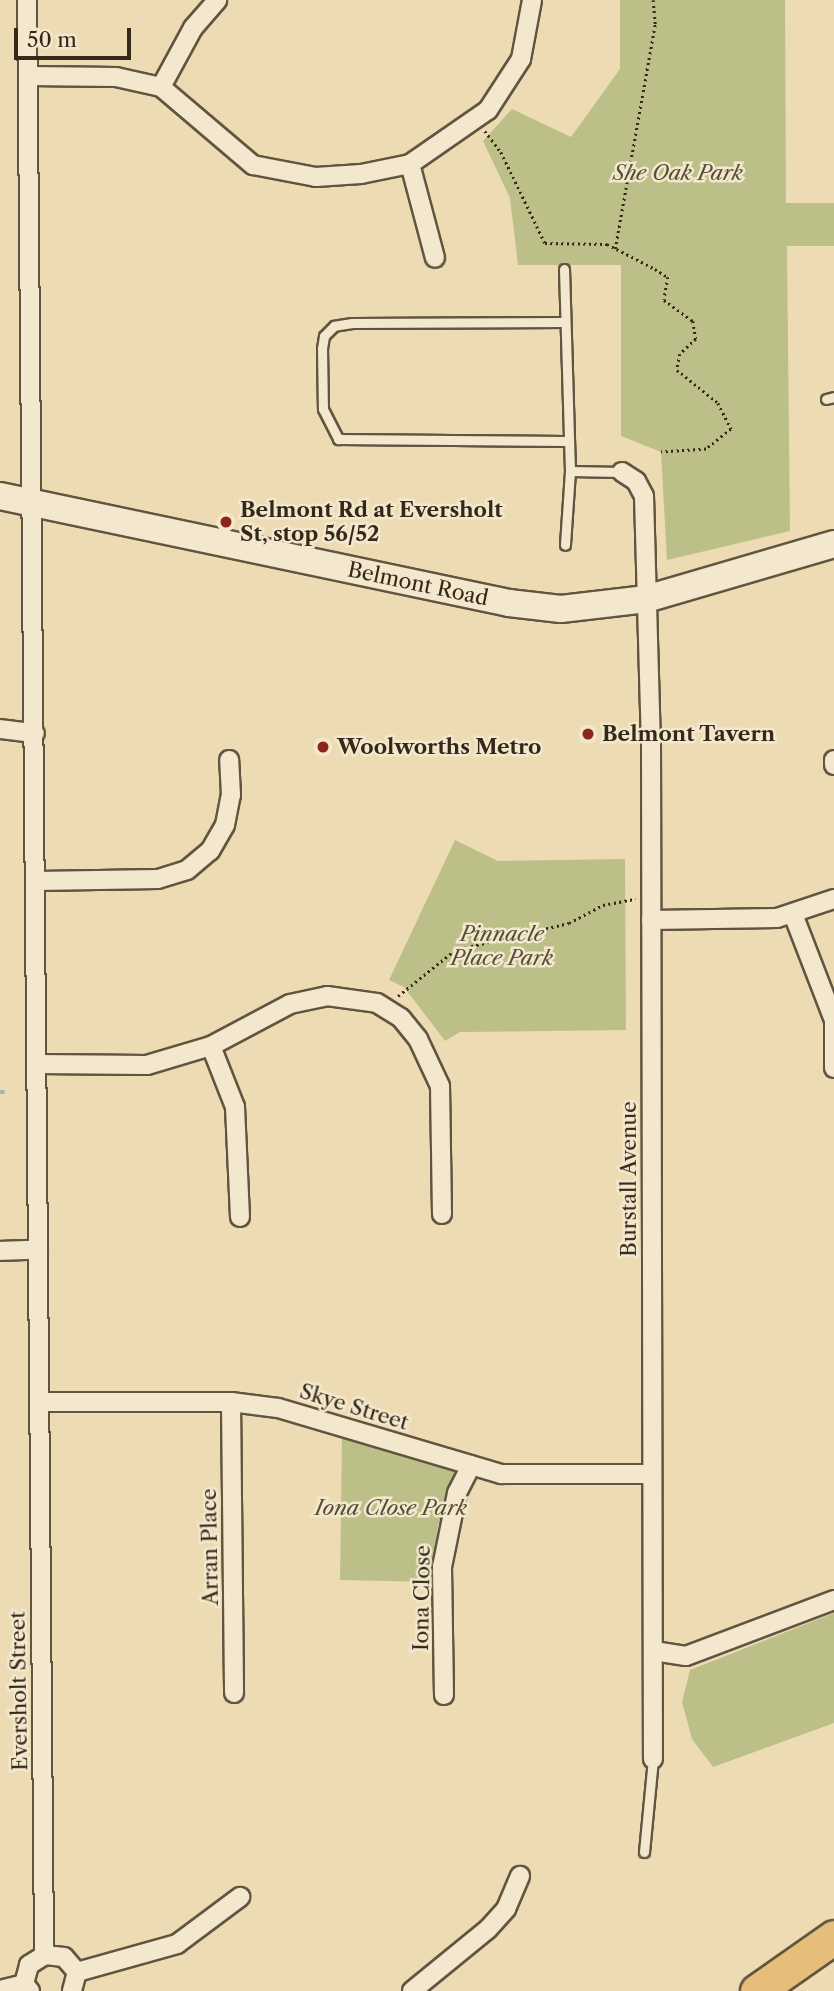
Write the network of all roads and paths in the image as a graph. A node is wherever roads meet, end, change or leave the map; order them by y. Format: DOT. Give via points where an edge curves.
graph roads {
  1 [pos="27,0"];
  2 [pos="217,0"];
  3 [pos="532,0"];
  4 [pos="653,0"];
  5 [pos="27,76"];
  6 [pos="161,87"];
  7 [pos="475,121"];
  8 [pos="410,164"];
  9 [pos="615,250"];
  10 [pos="435,258"];
  11 [pos="564,269"];
  12 [pos="565,322"];
  13 [pos="566,441"];
  14 [pos="661,452"];
  15 [pos="570,471"];
  16 [pos="622,472"];
  17 [pos="0,496"];
  18 [pos="34,503"];
  19 [pos="834,544"];
  20 [pos="565,545"];
  21 [pos="646,599"];
  22 [pos="0,729"];
  23 [pos="35,733"];
  24 [pos="229,760"];
  25 [pos="37,881"];
  26 [pos="635,899"];
  27 [pos="834,899"];
  28 [pos="793,914"];
  29 [pos="652,920"];
  30 [pos="386,1008"];
  31 [pos="211,1046"];
  32 [pos="834,1060"];
  33 [pos="38,1064"];
  34 [pos="834,1068"];
  35 [pos="442,1214"];
  36 [pos="240,1217"];
  37 [pos="38,1250"];
  38 [pos="0,1251"];
  39 [pos="39,1402"];
  40 [pos="231,1402"];
  41 [pos="471,1465"];
  42 [pos="652,1474"];
  43 [pos="834,1600"];
  44 [pos="653,1651"];
  45 [pos="234,1692"];
  46 [pos="444,1695"];
  47 [pos="653,1759"];
  48 [pos="644,1852"];
  49 [pos="520,1876"];
  50 [pos="240,1897"];
  51 [pos="834,1937"];
  52 [pos="44,1955"];
  53 [pos="77,1972"];
  54 [pos="27,1988"];
  55 [pos="0,1990"];
  56 [pos="72,1991"];
  57 [pos="412,1991"];
  58 [pos="757,1991"];
  1 -- 5 [label="street, Eversholt Street"];
  2 -- 6 [label="street" via="193,28"];
  3 -- 7 [label="street" via="521,58 506,88"];
  4 -- 9 [label="path" via="655,24"];
  5 -- 6 [label="street" via="116,77"];
  5 -- 18 [label="street, Eversholt Street"];
  6 -- 8 [label="street" via="220,142 253,165 280,174 361,174"];
  7 -- 8 [label="street"];
  7 -- 9 [label="path" via="501,152 545,243 555,247 591,241"];
  8 -- 10 [label="street"];
  9 -- 14 [label="path" via="668,278 664,300 693,321 698,331 680,354 677,370 719,403 731,429 706,449"];
  11 -- 12 [label="lane"];
  12 -- 13 [label="lane"];
  12 -- 13 [label="lane" via="352,323 334,326 324,336 322,360 323,409 338,439"];
  13 -- 15 [label="lane"];
  15 -- 16 [label="lane"];
  15 -- 20 [label="lane"];
  16 -- 21 [label="street, Burstall Avenue" via="636,481 644,496"];
  17 -- 18 [label="main road, Belmont Road"];
  18 -- 21 [label="main road, Belmont Road" via="509,603 561,609"];
  18 -- 23 [label="street, Eversholt Street"];
  19 -- 21 [label="main road, Belmont Road"];
  21 -- 29 [label="street, Burstall Avenue"];
  22 -- 23 [label="street"];
  23 -- 25 [label="street, Eversholt Street"];
  24 -- 25 [label="street" via="231,795 225,825 210,851 187,870 158,879"];
  25 -- 33 [label="street, Eversholt Street"];
  26 -- 30 [label="path" via="603,905 569,923 454,950 433,962"];
  27 -- 28 [label="street"];
  28 -- 29 [label="street"];
  28 -- 32 [label="street" via="834,1020"];
  29 -- 42 [label="street, Burstall Avenue"];
  30 -- 31 [label="street" via="356,996 315,999 257,1019"];
  30 -- 35 [label="street" via="418,1039 440,1086"];
  31 -- 33 [label="street" via="147,1065"];
  31 -- 36 [label="street" via="235,1107"];
  32 -- 34 [label="street"];
  33 -- 37 [label="street, Eversholt Street"];
  37 -- 38 [label="street"];
  37 -- 39 [label="street, Eversholt Street"];
  39 -- 40 [label="street, Skye Street"];
  39 -- 52 [label="street, Eversholt Street"];
  40 -- 41 [label="street, Skye Street" via="278,1408"];
  40 -- 45 [label="street, Arran Place"];
  41 -- 42 [label="street, Skye Street" via="531,1476"];
  41 -- 46 [label="street, Iona Close" via="457,1493 442,1567"];
  42 -- 44 [label="street, Burstall Avenue"];
  43 -- 44 [label="street" via="686,1656"];
  44 -- 47 [label="street, Burstall Avenue"];
  47 -- 48 [label="lane"];
  49 -- 57 [label="street" via="506,1909 488,1929"];
  50 -- 53 [label="street" via="177,1944"];
  51 -- 58 [label="highway"];
  52 -- 53 [label="street" via="64,1957"];
  52 -- 54 [label="street" via="29,1965"];
  53 -- 56 [label="street"];
  54 -- 55 [label="street"];
}
